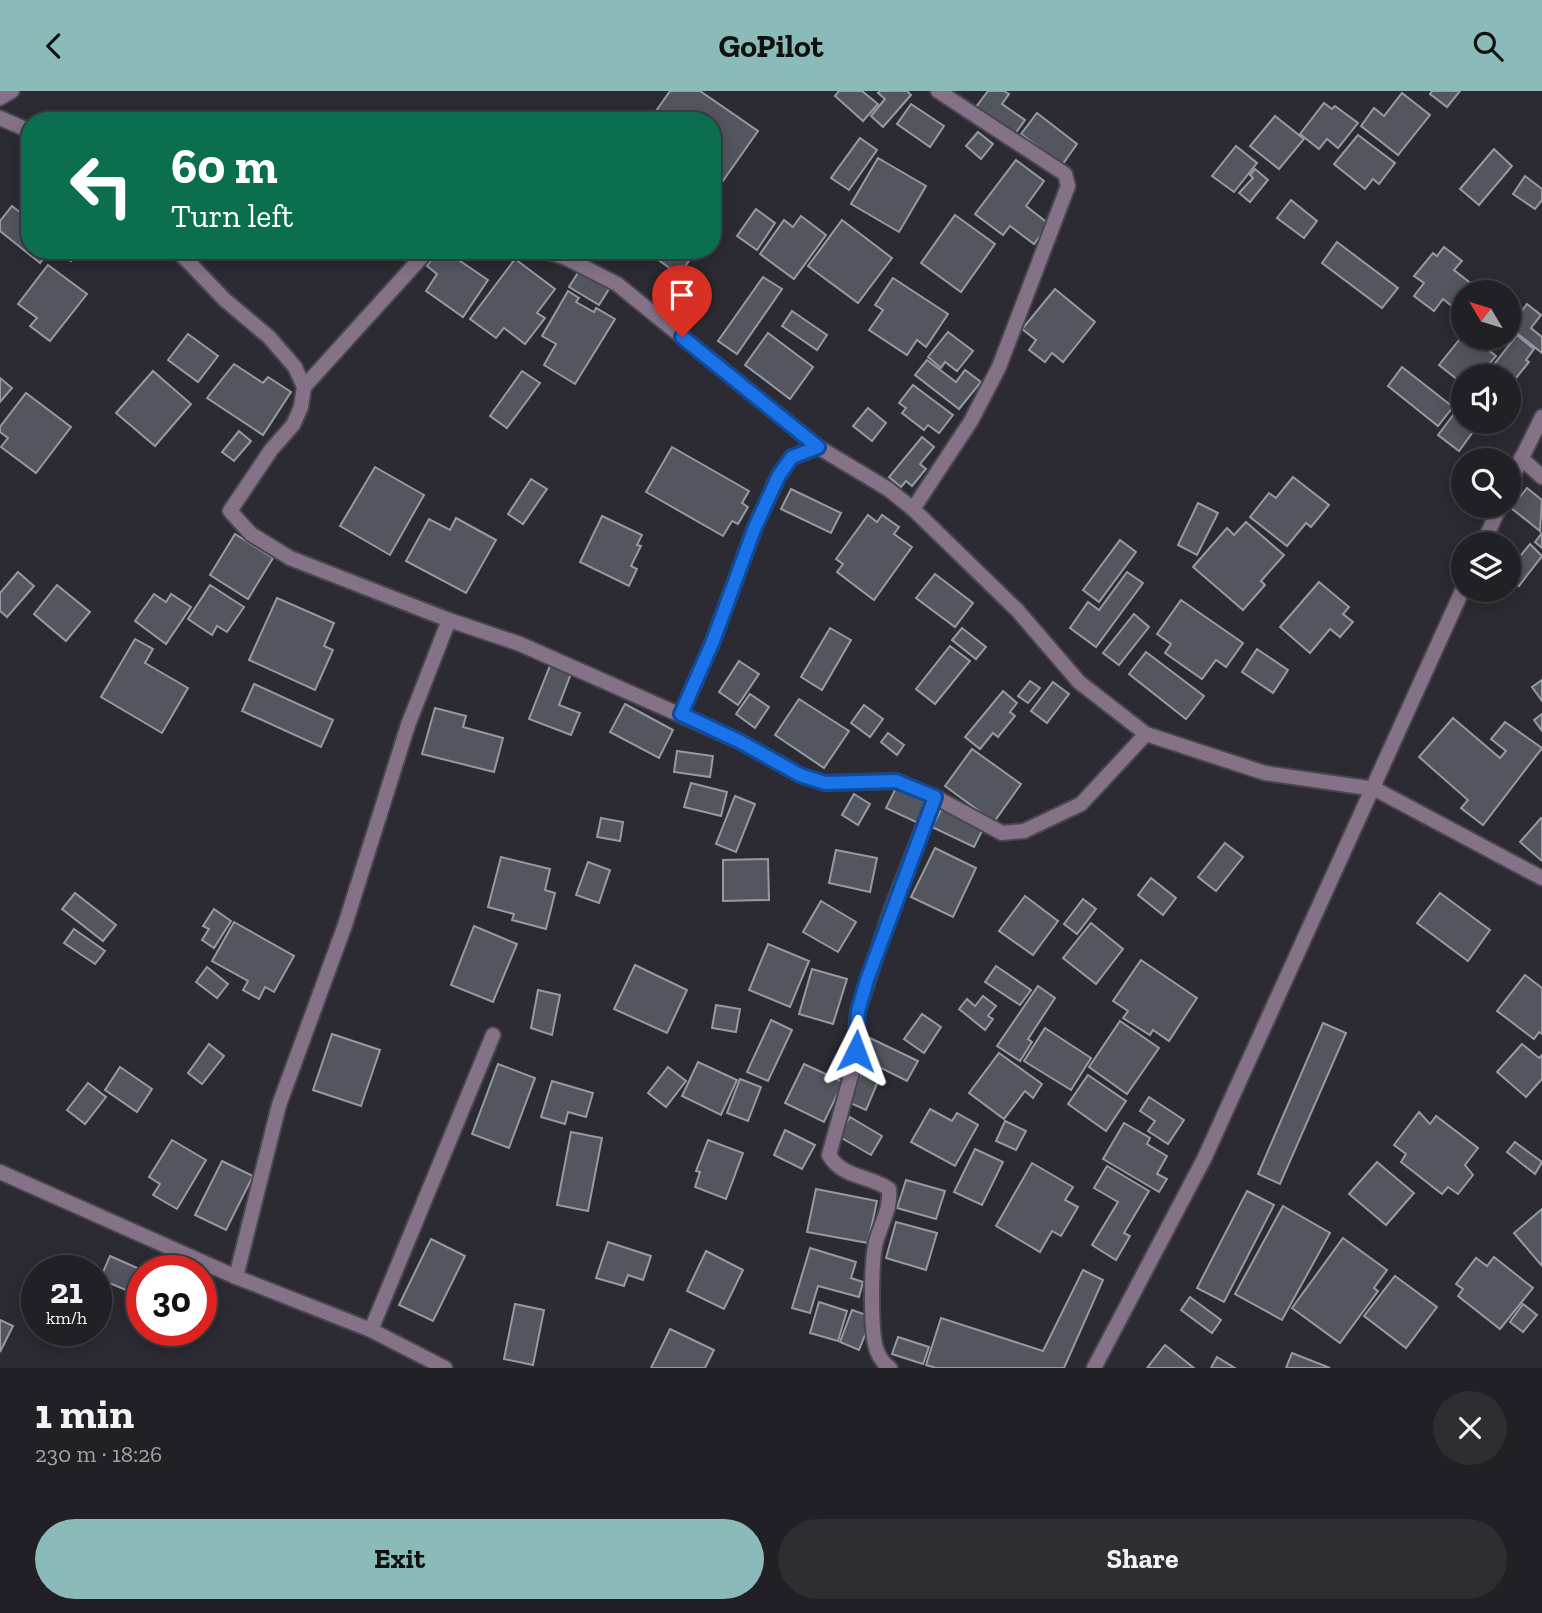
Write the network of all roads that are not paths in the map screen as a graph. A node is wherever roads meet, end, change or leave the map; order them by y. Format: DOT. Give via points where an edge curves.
graph roads {
  1 [pos="12,91"];
  2 [pos="938,91"];
  3 [pos="0,98"];
  4 [pos="0,118"];
  5 [pos="21,127"];
  6 [pos="186,259"];
  7 [pos="420,259"];
  8 [pos="568,259"];
  9 [pos="304,387"];
  10 [pos="1542,417"];
  11 [pos="818,447"];
  12 [pos="1521,458"];
  13 [pos="1542,477"];
  14 [pos="913,509"];
  15 [pos="1457,602"];
  16 [pos="449,620"];
  17 [pos="681,714"];
  18 [pos="1146,734"];
  19 [pos="1375,789"];
  20 [pos="935,797"];
  21 [pos="1542,878"];
  22 [pos="493,1035"];
  23 [pos="0,1173"];
  24 [pos="236,1277"];
  25 [pos="371,1330"];
  26 [pos="445,1368"];
  27 [pos="890,1368"];
  28 [pos="1094,1368"];
  1 -- 3 [label="street"];
  2 -- 14 [label="street" via="1065,174 1068,186 999,367 971,421"];
  4 -- 5 [label="street"];
  6 -- 9 [label="street" via="269,337 295,367"];
  7 -- 9 [label="street"];
  8 -- 11 [label="street" via="617,284"];
  9 -- 16 [label="street" via="293,425 230,511 251,534 290,558"];
  10 -- 12 [label="street"];
  11 -- 14 [label="street"];
  11 -- 17 [label="street" via="792,457 779,475"];
  12 -- 13 [label="street"];
  14 -- 18 [label="street" via="1018,611 1079,682"];
  15 -- 19 [label="street"];
  16 -- 17 [label="street" via="520,644"];
  16 -- 24 [label="street" via="408,725 345,925 279,1105"];
  17 -- 20 [label="street" via="800,775 838,784 896,781"];
  18 -- 19 [label="street" via="1265,772"];
  18 -- 20 [label="street" via="1081,804 1024,831 1002,833"];
  19 -- 21 [label="street"];
  19 -- 28 [label="street" via="1204,1159"];
  20 -- 27 [label="street" via="858,1011 852,1072 829,1155 841,1171 890,1189 872,1271 876,1350"];
  22 -- 25 [label="street"];
  23 -- 24 [label="street"];
  24 -- 25 [label="street"];
  25 -- 26 [label="street"];
}
